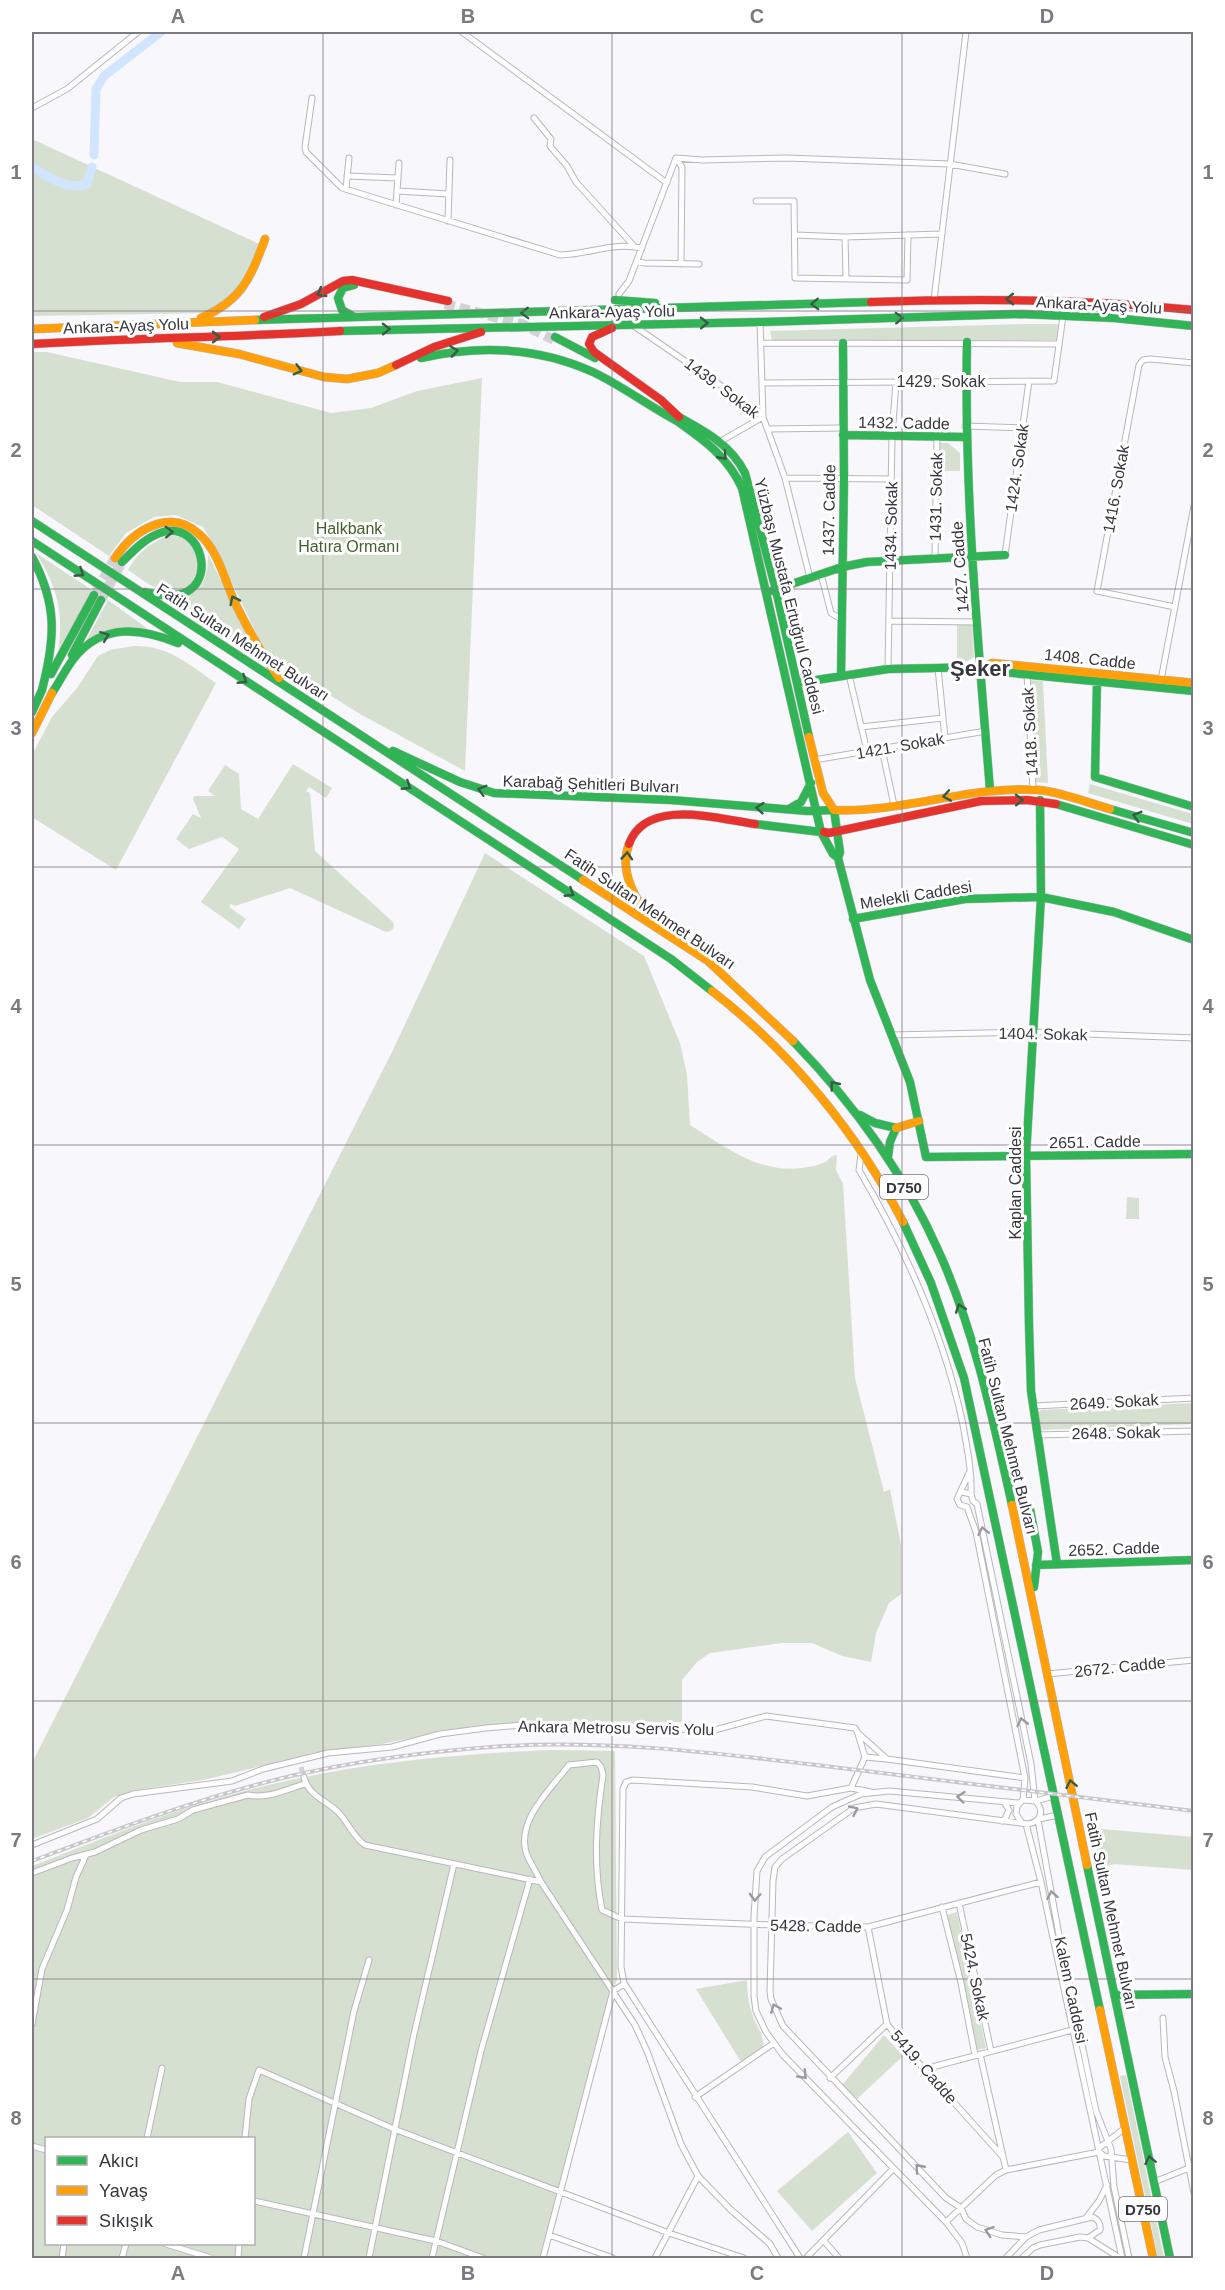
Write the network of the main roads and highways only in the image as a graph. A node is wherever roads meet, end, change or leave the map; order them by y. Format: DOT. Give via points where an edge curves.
graph roads {
  1 [pos="265,238"];
  2 [pos="710,307"];
  3 [pos="605,310"];
  4 [pos="1194,310"];
  5 [pos="357,318"];
  6 [pos="253,321"];
  7 [pos="193,322"];
  8 [pos="622,325"];
  9 [pos="1194,326"];
  10 [pos="499,327"];
  11 [pos="32,328"];
  12 [pos="138,338"];
  13 [pos="554,339"];
  14 [pos="967,342"];
  15 [pos="843,343"];
  16 [pos="32,344"];
  17 [pos="398,364"];
  18 [pos="678,419"];
  19 [pos="842,432"];
  20 [pos="966,437"];
  21 [pos="32,521"];
  22 [pos="32,541"];
  23 [pos="1005,555"];
  24 [pos="32,557"];
  25 [pos="972,558"];
  26 [pos="842,567"];
  27 [pos="140,591"];
  28 [pos="772,591"];
  29 [pos="201,652"];
  30 [pos="983,668"];
  31 [pos="845,676"];
  32 [pos="1097,681"];
  33 [pos="797,682"];
  34 [pos="1194,683"];
  35 [pos="285,685"];
  36 [pos="42,690"];
  37 [pos="1194,691"];
  38 [pos="52,693"];
  39 [pos="32,712"];
  40 [pos="32,733"];
  41 [pos="374,742"];
  42 [pos="812,782"];
  43 [pos="990,790"];
  44 [pos="1040,800"];
  45 [pos="1194,807"];
  46 [pos="784,810"];
  47 [pos="834,810"];
  48 [pos="818,812"];
  49 [pos="838,830"];
  50 [pos="821,832"];
  51 [pos="1194,833"];
  52 [pos="1194,845"];
  53 [pos="838,858"];
  54 [pos="1041,897"];
  55 [pos="853,919"];
  56 [pos="657,926"];
  57 [pos="1194,940"];
  58 [pos="856,1113"];
  59 [pos="919,1121"];
  60 [pos="896,1128"];
  61 [pos="1194,1154"];
  62 [pos="1026,1156"];
  63 [pos="888,1157"];
  64 [pos="1006,1478"];
  65 [pos="1194,1560"];
  66 [pos="1057,1564"];
  67 [pos="1036,1565"];
  68 [pos="1032,1599"];
  69 [pos="1194,1994"];
  70 [pos="1116,1995"];
  71 [pos="1153,2259"];
  72 [pos="1170,2259"];
  1 -- 7 [label="main road" via="240,294 219,311"];
  2 -- 3 [label="main road, Ankara-Ayaş Yolu"];
  2 -- 3 [label="main road" via="617,297"];
  4 -- 2 [label="main road, Ankara-Ayaş Yolu, one-way" via="1080,300"];
  3 -- 5 [label="main road, Ankara-Ayaş Yolu, one-way"];
  5 -- 6 [label="main road, Ankara-Ayaş Yolu"];
  5 -- 6 [label="main road, one-way" via="339,305 339,294 348,285 447,303 352,280"];
  6 -- 7 [label="main road, Ankara-Ayaş Yolu"];
  7 -- 11 [label="main road, Ankara-Ayaş Yolu"];
  8 -- 9 [label="main road, Ankara-Ayaş Yolu, one-way" via="1021,314"];
  8 -- 10 [label="main road, Ankara-Ayaş Yolu"];
  8 -- 18 [label="main road" via="594,335 591,348 661,400"];
  12 -- 10 [label="main road, Ankara-Ayaş Yolu, one-way"];
  10 -- 17 [label="main road" via="442,344"];
  12 -- 16 [label="main road, Ankara-Ayaş Yolu"];
  12 -- 17 [label="main road, one-way" via="239,354 338,379 366,377"];
  13 -- 18 [label="main road"];
  14 -- 20 [label="main road, 1427. Cadde"];
  15 -- 19 [label="main road, 1437. Cadde"];
  17 -- 18 [label="main road, one-way" via="470,349 539,354 594,373"];
  18 -- 28 [label="main road, Yüzbaşı Mustafa Ertuğrul Caddesi, one-way" via="715,447 736,474"];
  18 -- 28 [label="main road, Yüzbaşı Mustafa Ertuğrul Caddesi" via="721,441 745,473"];
  19 -- 20 [label="main road, 1432. Cadde"];
  19 -- 26 [label="main road, 1437. Cadde"];
  20 -- 25 [label="main road, 1427. Cadde"];
  21 -- 27 [label="main road, Fatih Sultan Mehmet Bulvarı / D750"];
  22 -- 29 [label="main road, Fatih Sultan Mehmet Bulvarı / D750, one-way"];
  23 -- 25 [label="main road"];
  24 -- 36 [label="main road" via="49,589 54,622 51,658"];
  25 -- 26 [label="main road" via="890,560"];
  25 -- 30 [label="main road, 1427. Cadde"];
  26 -- 28 [label="main road"];
  26 -- 31 [label="main road, 1437. Cadde"];
  27 -- 35 [label="main road, Fatih Sultan Mehmet Bulvarı / D750"];
  35 -- 27 [label="main road, one-way" via="255,643 208,544 192,528 165,521 127,541 118,560 165,530 184,533 200,549 202,572 190,589 172,596"];
  28 -- 33 [label="main road, Yüzbaşı Mustafa Ertuğrul Caddesi"];
  28 -- 42 [label="main road, Yüzbaşı Mustafa Ertuğrul Caddesi"];
  38 -- 29 [label="main road, one-way" via="85,647 118,631 155,633"];
  29 -- 71 [label="main road, Fatih Sultan Mehmet Bulvarı / D750, one-way" via="671,959 749,1021 817,1094 861,1155 908,1233 964,1378"];
  30 -- 31 [label="main road, 1408. Cadde" via="888,669"];
  30 -- 32 [label="main road, 1408. Cadde"];
  30 -- 34 [label="main road, 1408. Cadde" via="992,663"];
  30 -- 43 [label="main road, 1427. Cadde"];
  31 -- 33 [label="main road, 1408. Cadde"];
  32 -- 37 [label="main road, 1408. Cadde"];
  32 -- 45 [label="main road" via="1095,777"];
  33 -- 47 [label="main road, Yüzbaşı Mustafa Ertuğrul Caddesi" via="814,760"];
  35 -- 41 [label="main road, Fatih Sultan Mehmet Bulvarı / D750"];
  36 -- 38 [label="main road" via="98,598"];
  36 -- 39 [label="main road"];
  38 -- 40 [label="main road"];
  46 -- 41 [label="main road, Karabağ Şehitleri Bulvarı, one-way" via="671,800 494,793 460,782"];
  41 -- 56 [label="main road, Fatih Sultan Mehmet Bulvarı / D750"];
  42 -- 46 [label="main road" via="801,802"];
  42 -- 48 [label="main road, Yüzbaşı Mustafa Ertuğrul Caddesi"];
  43 -- 47 [label="main road, Karabağ Şehitleri Bulvarı, one-way" via="858,811"];
  51 -- 43 [label="main road, Karabağ Şehitleri Bulvarı, one-way" via="1052,792"];
  49 -- 44 [label="main road, Karabağ Şehitleri Bulvarı, one-way" via="981,801"];
  44 -- 52 [label="main road, Karabağ Şehitleri Bulvarı"];
  44 -- 54 [label="main road, Kaplan Caddesi"];
  46 -- 48 [label="main road, Karabağ Şehitleri Bulvarı"];
  47 -- 48 [label="main road, Karabağ Şehitleri Bulvarı"];
  47 -- 49 [label="main road"];
  48 -- 50 [label="main road"];
  49 -- 50 [label="main road, Karabağ Şehitleri Bulvarı"];
  49 -- 53 [label="main road"];
  50 -- 53 [label="main road"];
  56 -- 50 [label="main road, Karabağ Şehitleri Bulvarı, one-way" via="633,893 626,866 628,842 651,818 679,814"];
  53 -- 55 [label="main road"];
  54 -- 55 [label="main road, Melekli Caddesi" via="965,899"];
  54 -- 57 [label="main road, Melekli Caddesi" via="1114,912"];
  54 -- 62 [label="main road, Kaplan Caddesi"];
  55 -- 59 [label="main road" via="870,980 910,1082"];
  58 -- 56 [label="main road, Fatih Sultan Mehmet Bulvarı / D750, one-way" via="788,1033 753,1000 708,961"];
  58 -- 60 [label="main road"];
  58 -- 63 [label="main road, Fatih Sultan Mehmet Bulvarı / D750"];
  59 -- 60 [label="main road"];
  59 -- 62 [label="main road, 2651. Cadde" via="926,1157"];
  60 -- 63 [label="main road"];
  61 -- 62 [label="main road, 2651. Cadde"];
  62 -- 66 [label="main road, Kaplan Caddesi" via="1029,1356"];
  64 -- 63 [label="main road, Fatih Sultan Mehmet Bulvarı / D750, one-way" via="983,1377 961,1310 939,1252"];
  64 -- 67 [label="main road" via="1030,1509 1038,1552"];
  64 -- 68 [label="main road, Fatih Sultan Mehmet Bulvarı / D750"];
  65 -- 66 [label="main road, 2652. Cadde"];
  66 -- 67 [label="main road, 2652. Cadde"];
  67 -- 68 [label="main road"];
  70 -- 68 [label="main road, Fatih Sultan Mehmet Bulvarı / D750, one-way"];
  69 -- 70 [label="main road"];
  72 -- 70 [label="main road, Fatih Sultan Mehmet Bulvarı / D750, one-way"];
}
